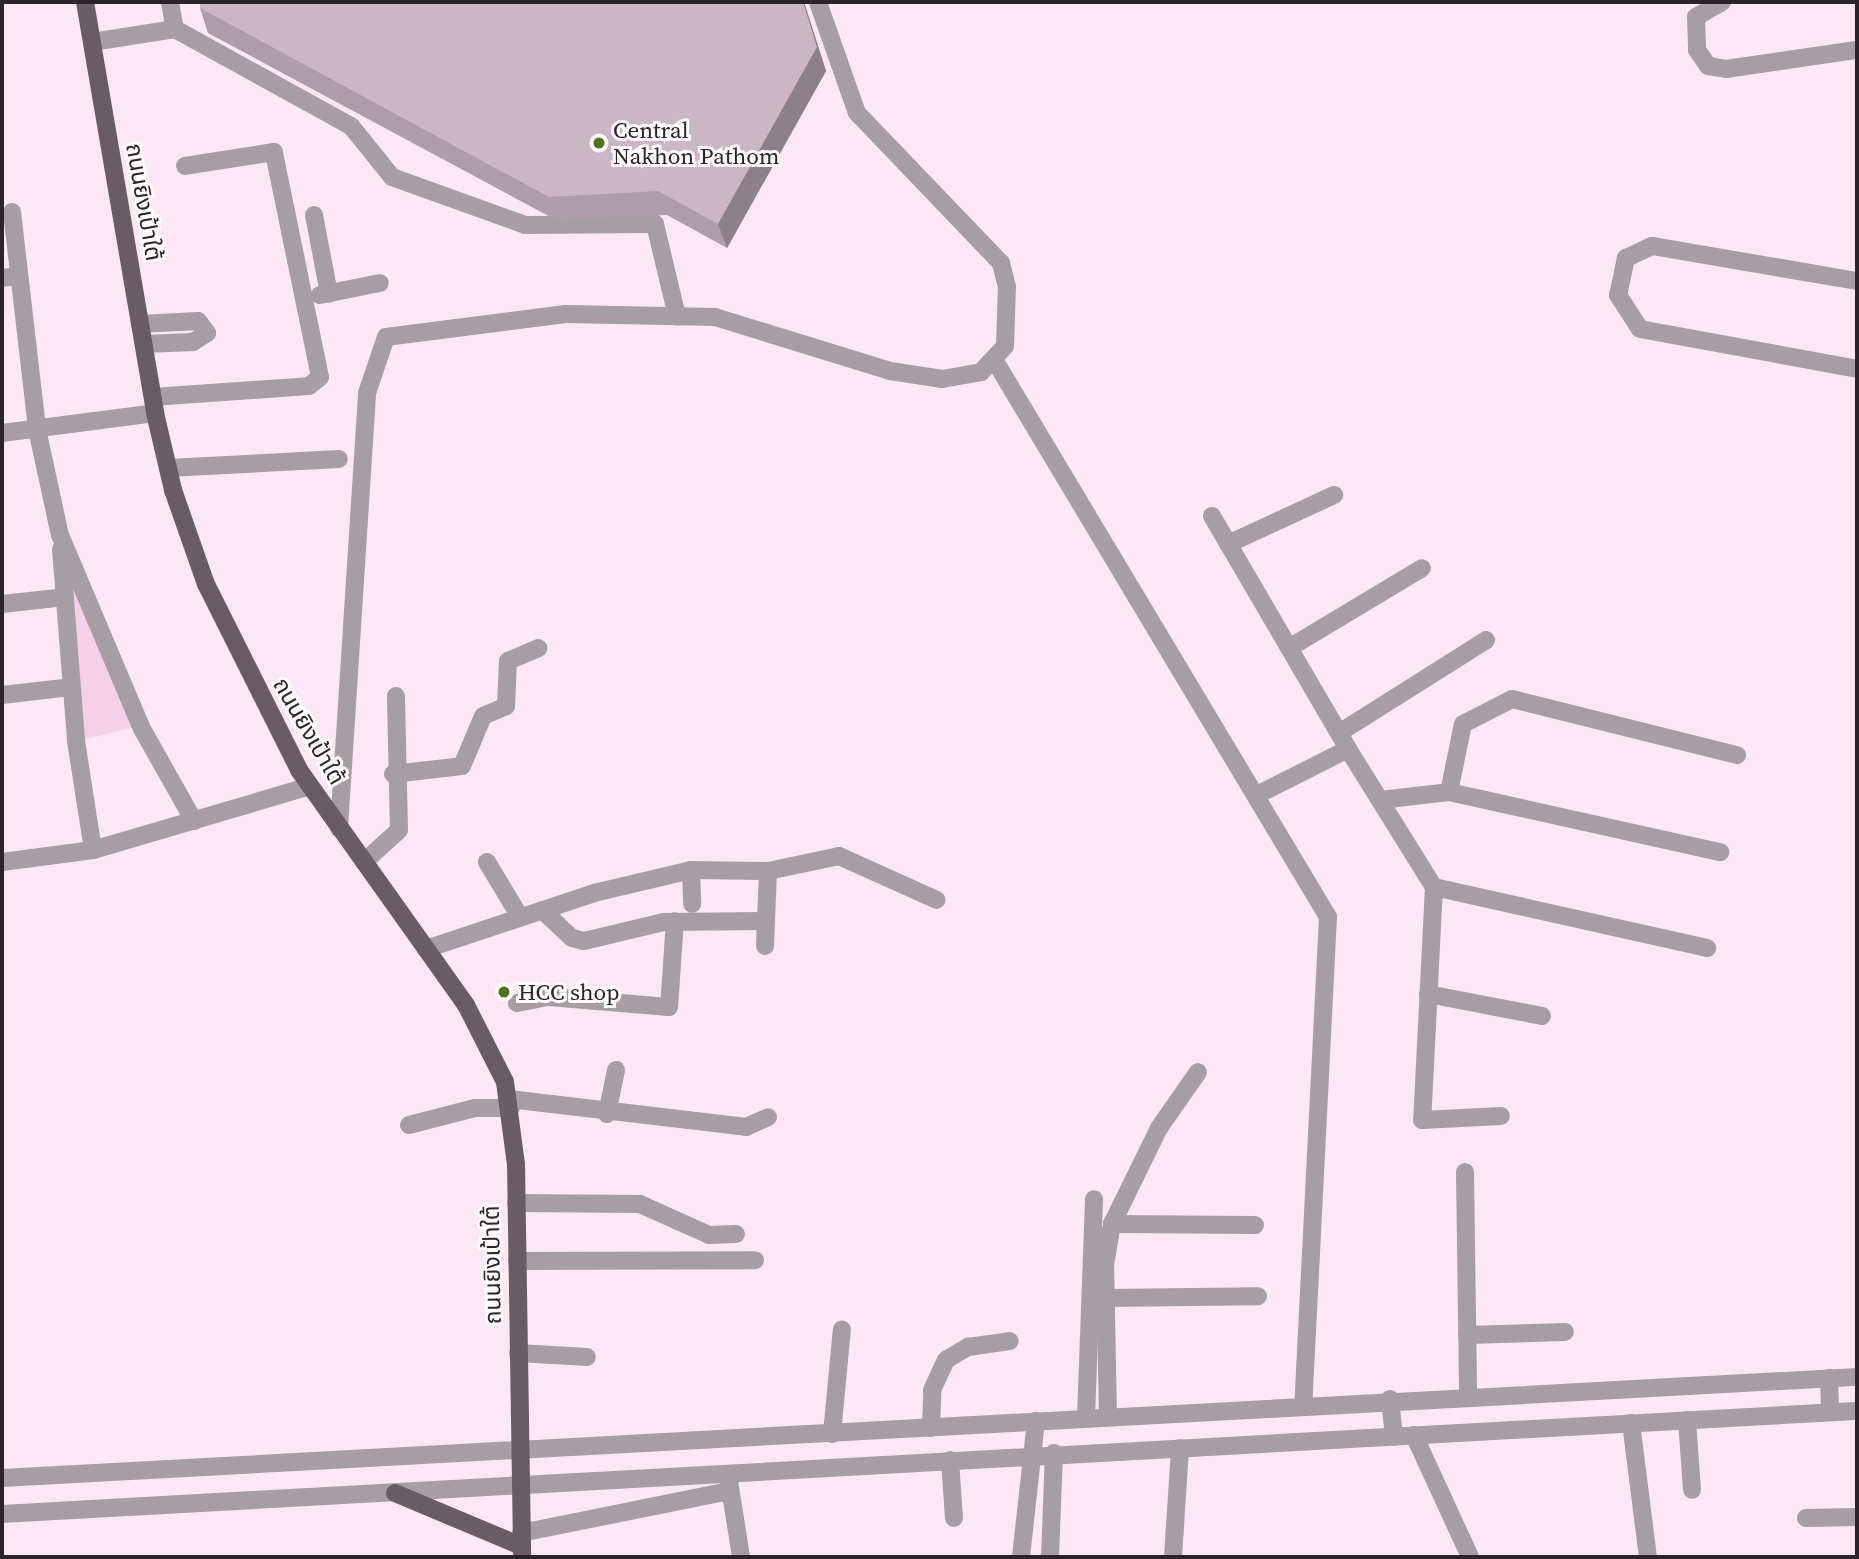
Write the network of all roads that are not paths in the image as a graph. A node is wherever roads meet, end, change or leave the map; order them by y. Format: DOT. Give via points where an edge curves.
graph roads {
  1 [pos="85,2"];
  2 [pos="170,2"];
  3 [pos="808,2"];
  4 [pos="818,2"];
  5 [pos="1722,2"];
  6 [pos="817,22"];
  7 [pos="175,30"];
  8 [pos="92,42"];
  9 [pos="1857,50"];
  10 [pos="185,166"];
  11 [pos="12,212"];
  12 [pos="314,215"];
  13 [pos="11,277"];
  14 [pos="1857,281"];
  15 [pos="380,283"];
  16 [pos="330,293"];
  17 [pos="306,297"];
  18 [pos="677,316"];
  19 [pos="140,324"];
  20 [pos="144,344"];
  21 [pos="995,361"];
  22 [pos="1857,369"];
  23 [pos="154,405"];
  24 [pos="37,429"];
  25 [pos="2,433"];
  26 [pos="339,459"];
  27 [pos="168,468"];
  28 [pos="1334,495"];
  29 [pos="1212,516"];
  30 [pos="60,535"];
  31 [pos="1228,544"];
  32 [pos="1422,568"];
  33 [pos="65,597"];
  34 [pos="2,604"];
  35 [pos="1486,640"];
  36 [pos="538,648"];
  37 [pos="1289,648"];
  38 [pos="71,687"];
  39 [pos="2,695"];
  40 [pos="396,696"];
  41 [pos="1339,733"];
  42 [pos="1348,749"];
  43 [pos="1737,755"];
  44 [pos="393,774"];
  45 [pos="310,786"];
  46 [pos="1449,792"];
  47 [pos="1259,794"];
  48 [pos="1380,800"];
  49 [pos="194,821"];
  50 [pos="339,828"];
  51 [pos="93,850"];
  52 [pos="1720,852"];
  53 [pos="2,862"];
  54 [pos="365,862"];
  55 [pos="488,862"];
  56 [pos="691,870"];
  57 [pos="768,871"];
  58 [pos="1434,887"];
  59 [pos="937,900"];
  60 [pos="692,904"];
  61 [pos="542,910"];
  62 [pos="520,917"];
  63 [pos="675,921"];
  64 [pos="766,921"];
  65 [pos="765,946"];
  66 [pos="1707,948"];
  67 [pos="426,949"];
  68 [pos="1429,994"];
  69 [pos="517,1003"];
  70 [pos="1542,1016"];
  71 [pos="616,1070"];
  72 [pos="1198,1072"];
  73 [pos="510,1103"];
  74 [pos="607,1114"];
  75 [pos="1501,1116"];
  76 [pos="768,1117"];
  77 [pos="409,1125"];
  78 [pos="1465,1172"];
  79 [pos="1094,1199"];
  80 [pos="516,1203"];
  81 [pos="1112,1224"];
  82 [pos="1255,1225"];
  83 [pos="736,1234"];
  84 [pos="755,1260"];
  85 [pos="517,1261"];
  86 [pos="1258,1296"];
  87 [pos="1105,1298"];
  88 [pos="842,1329"];
  89 [pos="1565,1332"];
  90 [pos="1467,1335"];
  91 [pos="1010,1341"];
  92 [pos="518,1353"];
  93 [pos="587,1357"];
  94 [pos="1857,1377"];
  95 [pos="1829,1380"];
  96 [pos="1468,1395"];
  97 [pos="1391,1403"];
  98 [pos="1303,1406"];
  99 [pos="1829,1407"];
  100 [pos="1857,1411"];
  101 [pos="1108,1417"];
  102 [pos="1086,1418"];
  103 [pos="1687,1420"];
  104 [pos="1631,1423"];
  105 [pos="1036,1424"];
  106 [pos="931,1428"];
  107 [pos="1394,1432"];
  108 [pos="832,1434"];
  109 [pos="1414,1435"];
  110 [pos="1180,1448"];
  111 [pos="519,1451"];
  112 [pos="1035,1451"];
  113 [pos="1055,1453"];
  114 [pos="950,1460"];
  115 [pos="2,1478"];
  116 [pos="729,1483"];
  117 [pos="520,1486"];
  118 [pos="1692,1490"];
  119 [pos="395,1493"];
  120 [pos="2,1514"];
  121 [pos="1857,1517"];
  122 [pos="954,1518"];
  123 [pos="1806,1518"];
  124 [pos="521,1545"];
  125 [pos="741,1557"];
  126 [pos="1021,1557"];
  127 [pos="1050,1557"];
  128 [pos="1173,1557"];
  129 [pos="1469,1557"];
  130 [pos="1648,1557"];
  1 -- 8 [label="main road, ถนนยิงเป้าใต้"];
  2 -- 7 [label="street"];
  3 -- 6 [label="street"];
  4 -- 6 [label="street"];
  5 -- 9 [label="street" via="1696,17 1698,50 1708,66 1726,69"];
  6 -- 21 [label="street" via="849,97 869,129 1001,263 1008,327"];
  7 -- 8 [label="street"];
  7 -- 18 [label="street" via="351,126 382,170 407,186 540,229 655,224"];
  8 -- 19 [label="main road, ถนนยิงเป้าใต้"];
  10 -- 17 [label="street" via="274,152"];
  11 -- 13 [label="street"];
  12 -- 16 [label="street"];
  13 -- 24 [label="street"];
  14 -- 22 [label="street" via="1652,246 1626,258 1618,295 1640,329"];
  15 -- 16 [label="street"];
  16 -- 17 [label="street"];
  17 -- 23 [label="street" via="320,362 316,383"];
  18 -- 21 [label="street" via="715,317 917,377 970,376"];
  18 -- 50 [label="street" via="591,313 490,321 393,335 380,346 367,393"];
  19 -- 20 [label="main road, ถนนยิงเป้าใต้"];
  19 -- 20 [label="street" via="198,321 207,333 193,342"];
  20 -- 23 [label="main road, ถนนยิงเป้าใต้"];
  21 -- 47 [label="street"];
  23 -- 24 [label="street"];
  23 -- 27 [label="main road, ถนนยิงเป้าใต้"];
  24 -- 25 [label="street"];
  24 -- 30 [label="street"];
  26 -- 27 [label="street"];
  27 -- 45 [label="main road, ถนนยิงเป้าใต้" via="230,637"];
  28 -- 31 [label="street"];
  29 -- 31 [label="street"];
  30 -- 33 [label="street"];
  30 -- 49 [label="street" via="141,727"];
  31 -- 37 [label="street"];
  32 -- 37 [label="street"];
  33 -- 34 [label="street"];
  33 -- 38 [label="street"];
  35 -- 41 [label="street"];
  36 -- 44 [label="street" via="508,661 506,706 483,716 461,766"];
  37 -- 41 [label="street"];
  38 -- 39 [label="street"];
  38 -- 51 [label="street"];
  40 -- 44 [label="street"];
  41 -- 42 [label="street"];
  42 -- 47 [label="street"];
  42 -- 48 [label="street"];
  43 -- 46 [label="street" via="1512,699 1463,723"];
  44 -- 54 [label="street" via="399,830"];
  45 -- 49 [label="street"];
  45 -- 50 [label="main road, ถนนยิงเป้าใต้"];
  46 -- 48 [label="street"];
  46 -- 52 [label="street"];
  47 -- 98 [label="street" via="1328,917"];
  48 -- 58 [label="street"];
  49 -- 51 [label="street"];
  50 -- 54 [label="main road, ถนนยิงเป้าใต้"];
  51 -- 53 [label="street"];
  54 -- 67 [label="main road, ถนนยิงเป้าใต้"];
  55 -- 62 [label="street"];
  56 -- 57 [label="street"];
  56 -- 60 [label="street"];
  56 -- 61 [label="street"];
  57 -- 59 [label="street" via="838,856"];
  57 -- 64 [label="street"];
  58 -- 66 [label="street"];
  58 -- 68 [label="street"];
  61 -- 62 [label="street"];
  61 -- 63 [label="street" via="572,938 584,941"];
  62 -- 67 [label="street"];
  63 -- 64 [label="street"];
  63 -- 69 [label="street" via="669,1007 549,997"];
  64 -- 65 [label="street"];
  67 -- 73 [label="main road, ถนนยิงเป้าใต้" via="494,1050"];
  68 -- 70 [label="street"];
  68 -- 75 [label="street" via="1422,1121"];
  71 -- 74 [label="street"];
  72 -- 81 [label="street" via="1159,1128"];
  73 -- 74 [label="street"];
  73 -- 77 [label="street"];
  73 -- 80 [label="main road, ถนนยิงเป้าใต้"];
  74 -- 76 [label="street" via="746,1127"];
  78 -- 90 [label="street"];
  79 -- 102 [label="street"];
  80 -- 83 [label="street" via="640,1204 709,1235"];
  80 -- 85 [label="main road, ถนนยิงเป้าใต้"];
  81 -- 82 [label="street"];
  81 -- 87 [label="street"];
  84 -- 85 [label="street"];
  85 -- 92 [label="main road, ถนนยิงเป้าใต้"];
  86 -- 87 [label="street"];
  87 -- 101 [label="street"];
  88 -- 108 [label="street"];
  89 -- 90 [label="street"];
  90 -- 96 [label="street"];
  91 -- 106 [label="street" via="968,1347 947,1360 932,1390"];
  92 -- 93 [label="street"];
  92 -- 111 [label="main road, ถนนยิงเป้าใต้"];
  94 -- 95 [label="street"];
  95 -- 96 [label="street"];
  95 -- 99 [label="street"];
  96 -- 97 [label="street"];
  97 -- 98 [label="street"];
  97 -- 107 [label="street"];
  98 -- 101 [label="street"];
  99 -- 100 [label="street"];
  99 -- 103 [label="street"];
  101 -- 102 [label="street"];
  102 -- 105 [label="street"];
  103 -- 104 [label="street"];
  103 -- 118 [label="street"];
  104 -- 109 [label="street"];
  104 -- 130 [label="street"];
  105 -- 106 [label="street"];
  105 -- 112 [label="street"];
  106 -- 108 [label="street"];
  107 -- 109 [label="street"];
  107 -- 110 [label="street"];
  108 -- 111 [label="street"];
  109 -- 129 [label="street"];
  110 -- 113 [label="street"];
  110 -- 128 [label="street"];
  111 -- 115 [label="street"];
  111 -- 117 [label="main road, ถนนยิงเป้าใต้"];
  112 -- 113 [label="street"];
  112 -- 114 [label="street"];
  112 -- 126 [label="street"];
  113 -- 127 [label="street"];
  114 -- 116 [label="street"];
  114 -- 122 [label="street"];
  116 -- 117 [label="street"];
  116 -- 124 [label="street"];
  116 -- 125 [label="street"];
  117 -- 119 [label="street"];
  117 -- 124 [label="main road, ถนนยิงเป้าใต้"];
  119 -- 120 [label="street"];
  119 -- 124 [label="main road"];
  121 -- 123 [label="street"];
}
